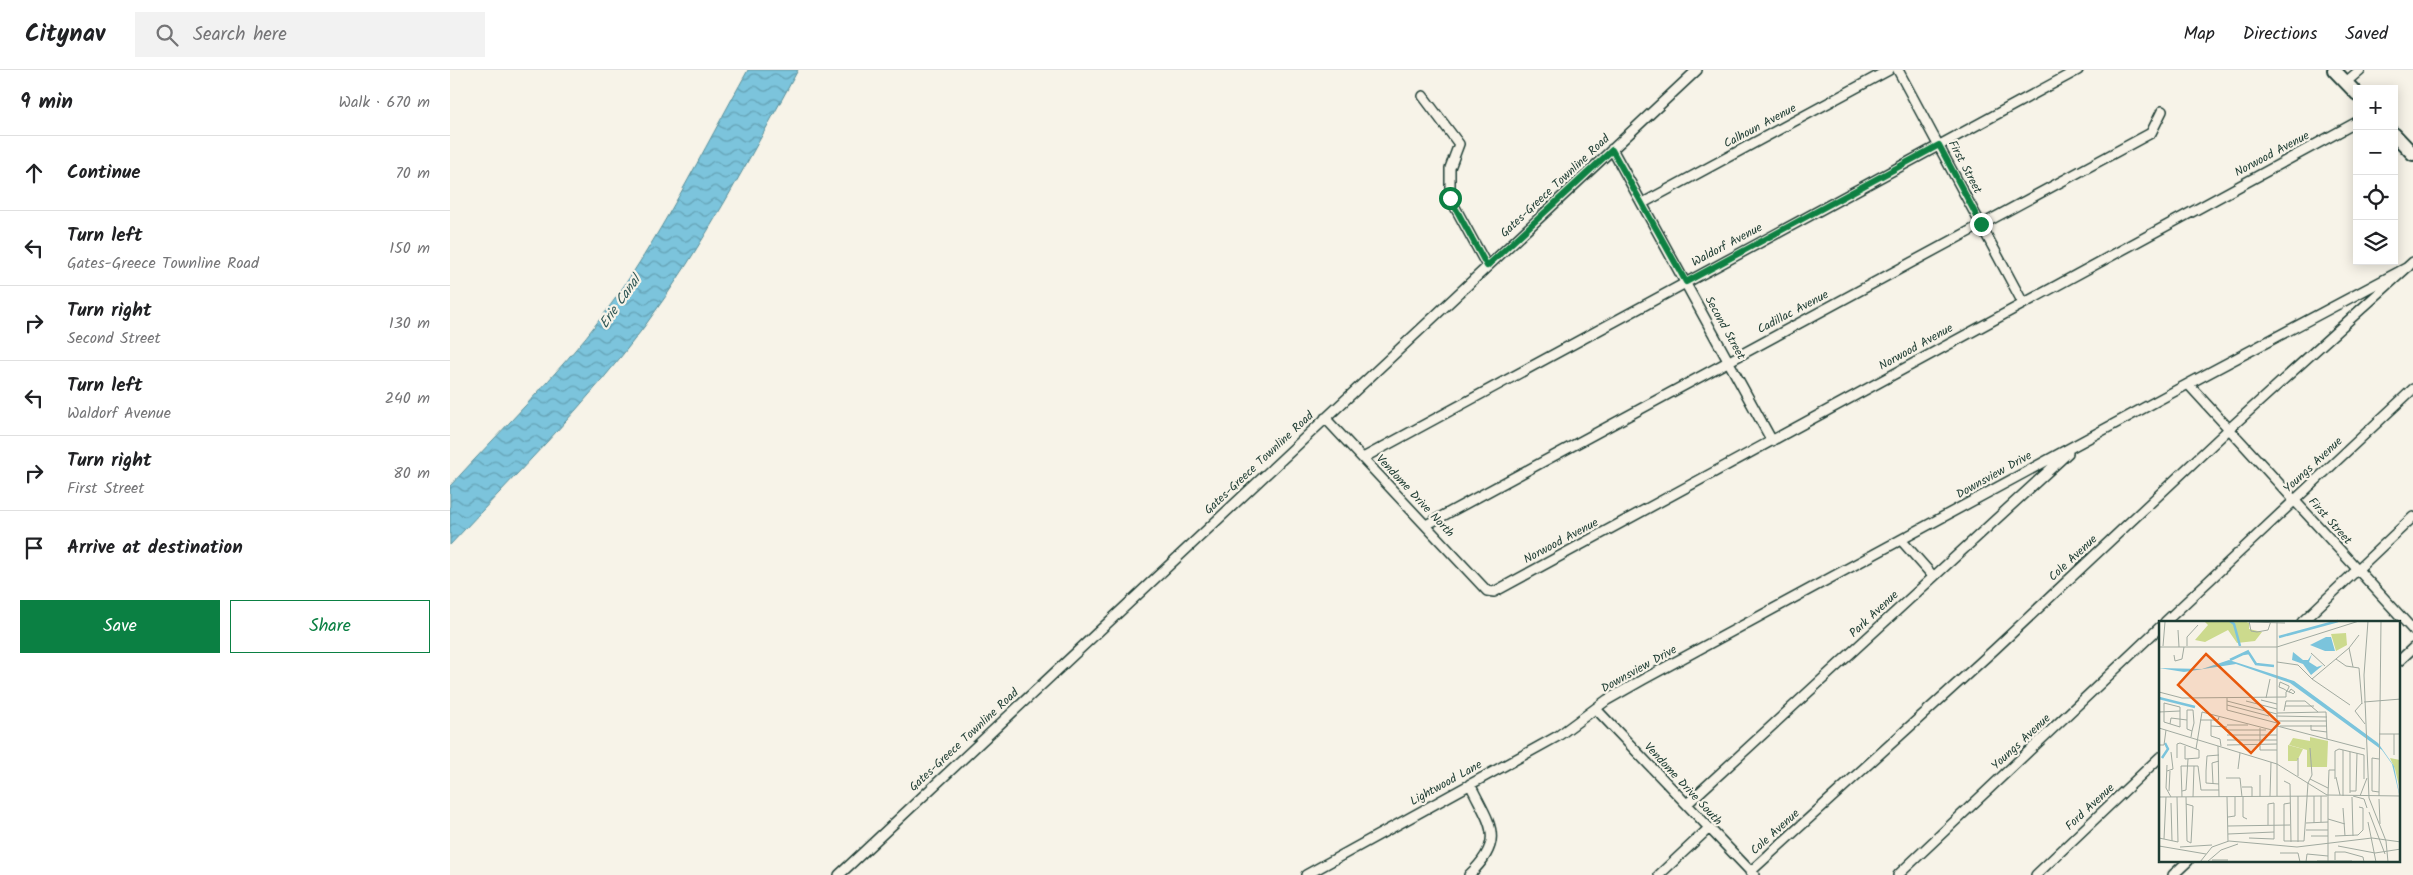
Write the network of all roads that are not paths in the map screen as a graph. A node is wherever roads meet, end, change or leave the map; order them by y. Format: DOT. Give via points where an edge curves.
graph roads {
  1 [pos="1697,70"];
  2 [pos="1889,70"];
  3 [pos="1898,70"];
  4 [pos="2078,70"];
  5 [pos="2334,70"];
  6 [pos="2360,70"];
  7 [pos="2346,82"];
  8 [pos="2353,90"];
  9 [pos="1423,96"];
  10 [pos="2162,112"];
  11 [pos="2353,124"];
  12 [pos="2398,138"];
  13 [pos="1939,145"];
  14 [pos="1612,150"];
  15 [pos="2413,154"];
  16 [pos="1643,203"];
  17 [pos="1981,224"];
  18 [pos="2410,265"];
  19 [pos="1487,266"];
  20 [pos="1686,282"];
  21 [pos="2024,303"];
  22 [pos="1729,361"];
  23 [pos="2188,384"];
  24 [pos="2413,389"];
  25 [pos="1325,418"];
  26 [pos="2229,428"];
  27 [pos="1772,441"];
  28 [pos="2079,442"];
  29 [pos="1363,458"];
  30 [pos="2294,500"];
  31 [pos="2413,517"];
  32 [pos="1426,525"];
  33 [pos="1901,540"];
  34 [pos="2357,569"];
  35 [pos="1933,576"];
  36 [pos="1487,591"];
  37 [pos="2166,621"];
  38 [pos="2303,621"];
  39 [pos="2159,628"];
  40 [pos="2413,630"];
  41 [pos="2413,648"];
  42 [pos="2400,659"];
  43 [pos="1596,709"];
  44 [pos="2159,758"];
  45 [pos="1470,784"];
  46 [pos="1687,804"];
  47 [pos="1708,828"];
  48 [pos="2187,862"];
  49 [pos="1752,873"];
  50 [pos="839,875"];
  51 [pos="1306,875"];
  52 [pos="1469,875"];
  53 [pos="1659,875"];
  54 [pos="1898,875"];
  55 [pos="2036,875"];
  56 [pos="2173,875"];
  1 -- 14 [label="street, Gates-Greece Townline Road"];
  2 -- 16 [label="street, Calhoun Avenue"];
  3 -- 13 [label="street, First Street"];
  4 -- 13 [label="street, Waldorf Avenue"];
  5 -- 7 [label="main road"];
  6 -- 7 [label="street"];
  7 -- 8 [label="main road"];
  9 -- 19 [label="street" via="1459,144 1450,168 1450,198"];
  10 -- 17 [label="street, Cadillac Avenue" via="2151,133"];
  11 -- 21 [label="street, Norwood Avenue"];
  12 -- 15 [label="main road"];
  13 -- 17 [label="street, First Street"];
  13 -- 20 [label="street, Waldorf Avenue"];
  14 -- 16 [label="street, Second Street"];
  14 -- 19 [label="street, Gates-Greece Townline Road"];
  16 -- 20 [label="street, Second Street"];
  17 -- 21 [label="street, First Street"];
  17 -- 22 [label="street, Cadillac Avenue"];
  18 -- 23 [label="street, Downsview Drive"];
  18 -- 26 [label="street, Cole Avenue"];
  19 -- 25 [label="street, Gates-Greece Townline Road"];
  20 -- 22 [label="street, Second Street"];
  20 -- 29 [label="street, Waldorf Avenue"];
  21 -- 27 [label="street, Norwood Avenue"];
  22 -- 27 [label="street, Second Street"];
  22 -- 32 [label="street, Cadillac Avenue"];
  23 -- 26 [label="street, First Street"];
  23 -- 28 [label="street, Downsview Drive"];
  24 -- 30 [label="street, Youngs Avenue"];
  25 -- 29 [label="street, Vendome Drive North"];
  25 -- 50 [label="street, Gates-Greece Townline Road"];
  26 -- 30 [label="street, First Street"];
  26 -- 49 [label="street, Cole Avenue"];
  27 -- 36 [label="street, Norwood Avenue" via="1494,592"];
  28 -- 33 [label="street, Downsview Drive"];
  28 -- 35 [label="street, Park Avenue"];
  29 -- 32 [label="street, Vendome Drive North"];
  30 -- 34 [label="street, First Street"];
  30 -- 37 [label="street, Youngs Avenue"];
  31 -- 34 [label="street"];
  32 -- 36 [label="street, Vendome Drive North"];
  33 -- 35 [label="street"];
  33 -- 43 [label="street, Downsview Drive" via="1644,679"];
  34 -- 38 [label="street"];
  34 -- 40 [label="street, First Street"];
  35 -- 46 [label="street, Park Avenue"];
  39 -- 54 [label="street, Youngs Avenue"];
  41 -- 42 [label="street"];
  43 -- 45 [label="street, Lightwood Lane" via="1558,736"];
  43 -- 46 [label="street, Vendome Drive South"];
  44 -- 55 [label="street, Ford Avenue"];
  45 -- 51 [label="street, Lightwood Lane"];
  45 -- 52 [label="street" via="1492,830 1493,841 1488,854"];
  46 -- 47 [label="street, Vendome Drive South"];
  47 -- 49 [label="street, Vendome Drive South"];
  47 -- 53 [label="street"];
  48 -- 56 [label="street"];
}
